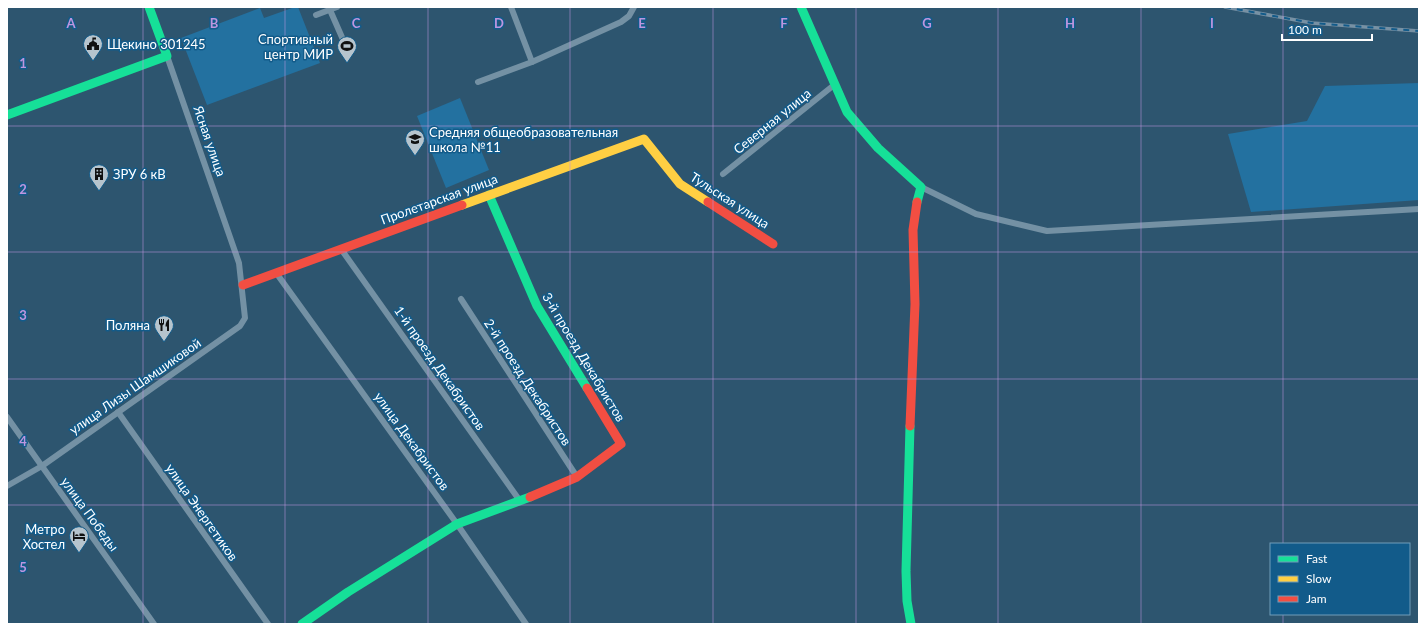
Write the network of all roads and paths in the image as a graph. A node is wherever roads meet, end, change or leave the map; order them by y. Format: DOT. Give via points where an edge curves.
graph roads {
  1 [pos="149,7"];
  2 [pos="337,7"];
  3 [pos="511,7"];
  4 [pos="634,7"];
  5 [pos="801,7"];
  6 [pos="330,10"];
  7 [pos="316,15"];
  8 [pos="348,52"];
  9 [pos="167,56"];
  10 [pos="532,62"];
  11 [pos="478,82"];
  12 [pos="834,85"];
  13 [pos="7,114"];
  14 [pos="644,139"];
  15 [pos="724,174"];
  16 [pos="921,187"];
  17 [pos="489,194"];
  18 [pos="1419,209"];
  19 [pos="773,244"];
  20 [pos="341,249"];
  21 [pos="277,274"];
  22 [pos="243,286"];
  23 [pos="462,299"];
  24 [pos="118,412"];
  25 [pos="7,417"];
  26 [pos="42,466"];
  27 [pos="577,477"];
  28 [pos="7,486"];
  29 [pos="520,501"];
  30 [pos="457,524"];
  31 [pos="154,624"];
  32 [pos="268,624"];
  33 [pos="302,624"];
  34 [pos="526,624"];
  35 [pos="911,624"];
  1 -- 9 [label="street, Ясная улица"];
  2 -- 6 [label="street"];
  3 -- 10 [label="street"];
  4 -- 10 [label="street" via="629,16 621,22"];
  5 -- 12 [label="street"];
  6 -- 7 [label="street"];
  6 -- 8 [label="street"];
  9 -- 13 [label="street"];
  9 -- 22 [label="street, Ясная улица" via="239,263"];
  10 -- 11 [label="street"];
  12 -- 15 [label="street, Северная улица"];
  12 -- 16 [label="street" via="847,112 878,148"];
  14 -- 17 [label="street, Пролетарская улица"];
  14 -- 19 [label="street, Тульская улица" via="680,184"];
  16 -- 18 [label="street" via="976,214 1046,231"];
  16 -- 35 [label="street" via="913,227 915,284 906,546 907,613"];
  17 -- 20 [label="street, Пролетарская улица"];
  17 -- 27 [label="street, 3-й проезд Декабристов" via="537,306 621,444"];
  20 -- 21 [label="street, Пролетарская улица"];
  20 -- 29 [label="street, 1-й проезд Декабристов"];
  21 -- 22 [label="street, Пролетарская улица"];
  21 -- 30 [label="street, улица Декабристов"];
  22 -- 24 [label="street, улица Лизы Шамшиковой" via="245,318 240,326"];
  23 -- 27 [label="street, 2-й проезд Декабристов"];
  24 -- 26 [label="street, улица Лизы Шамшиковой"];
  24 -- 32 [label="street, улица Энергетиков"];
  25 -- 26 [label="street, улица Победы"];
  26 -- 28 [label="street, улица Лизы Шамшиковой"];
  26 -- 31 [label="street, улица Победы"];
  27 -- 29 [label="street"];
  29 -- 30 [label="street"];
  30 -- 33 [label="street"];
  30 -- 34 [label="street, улица Декабристов"];
}
